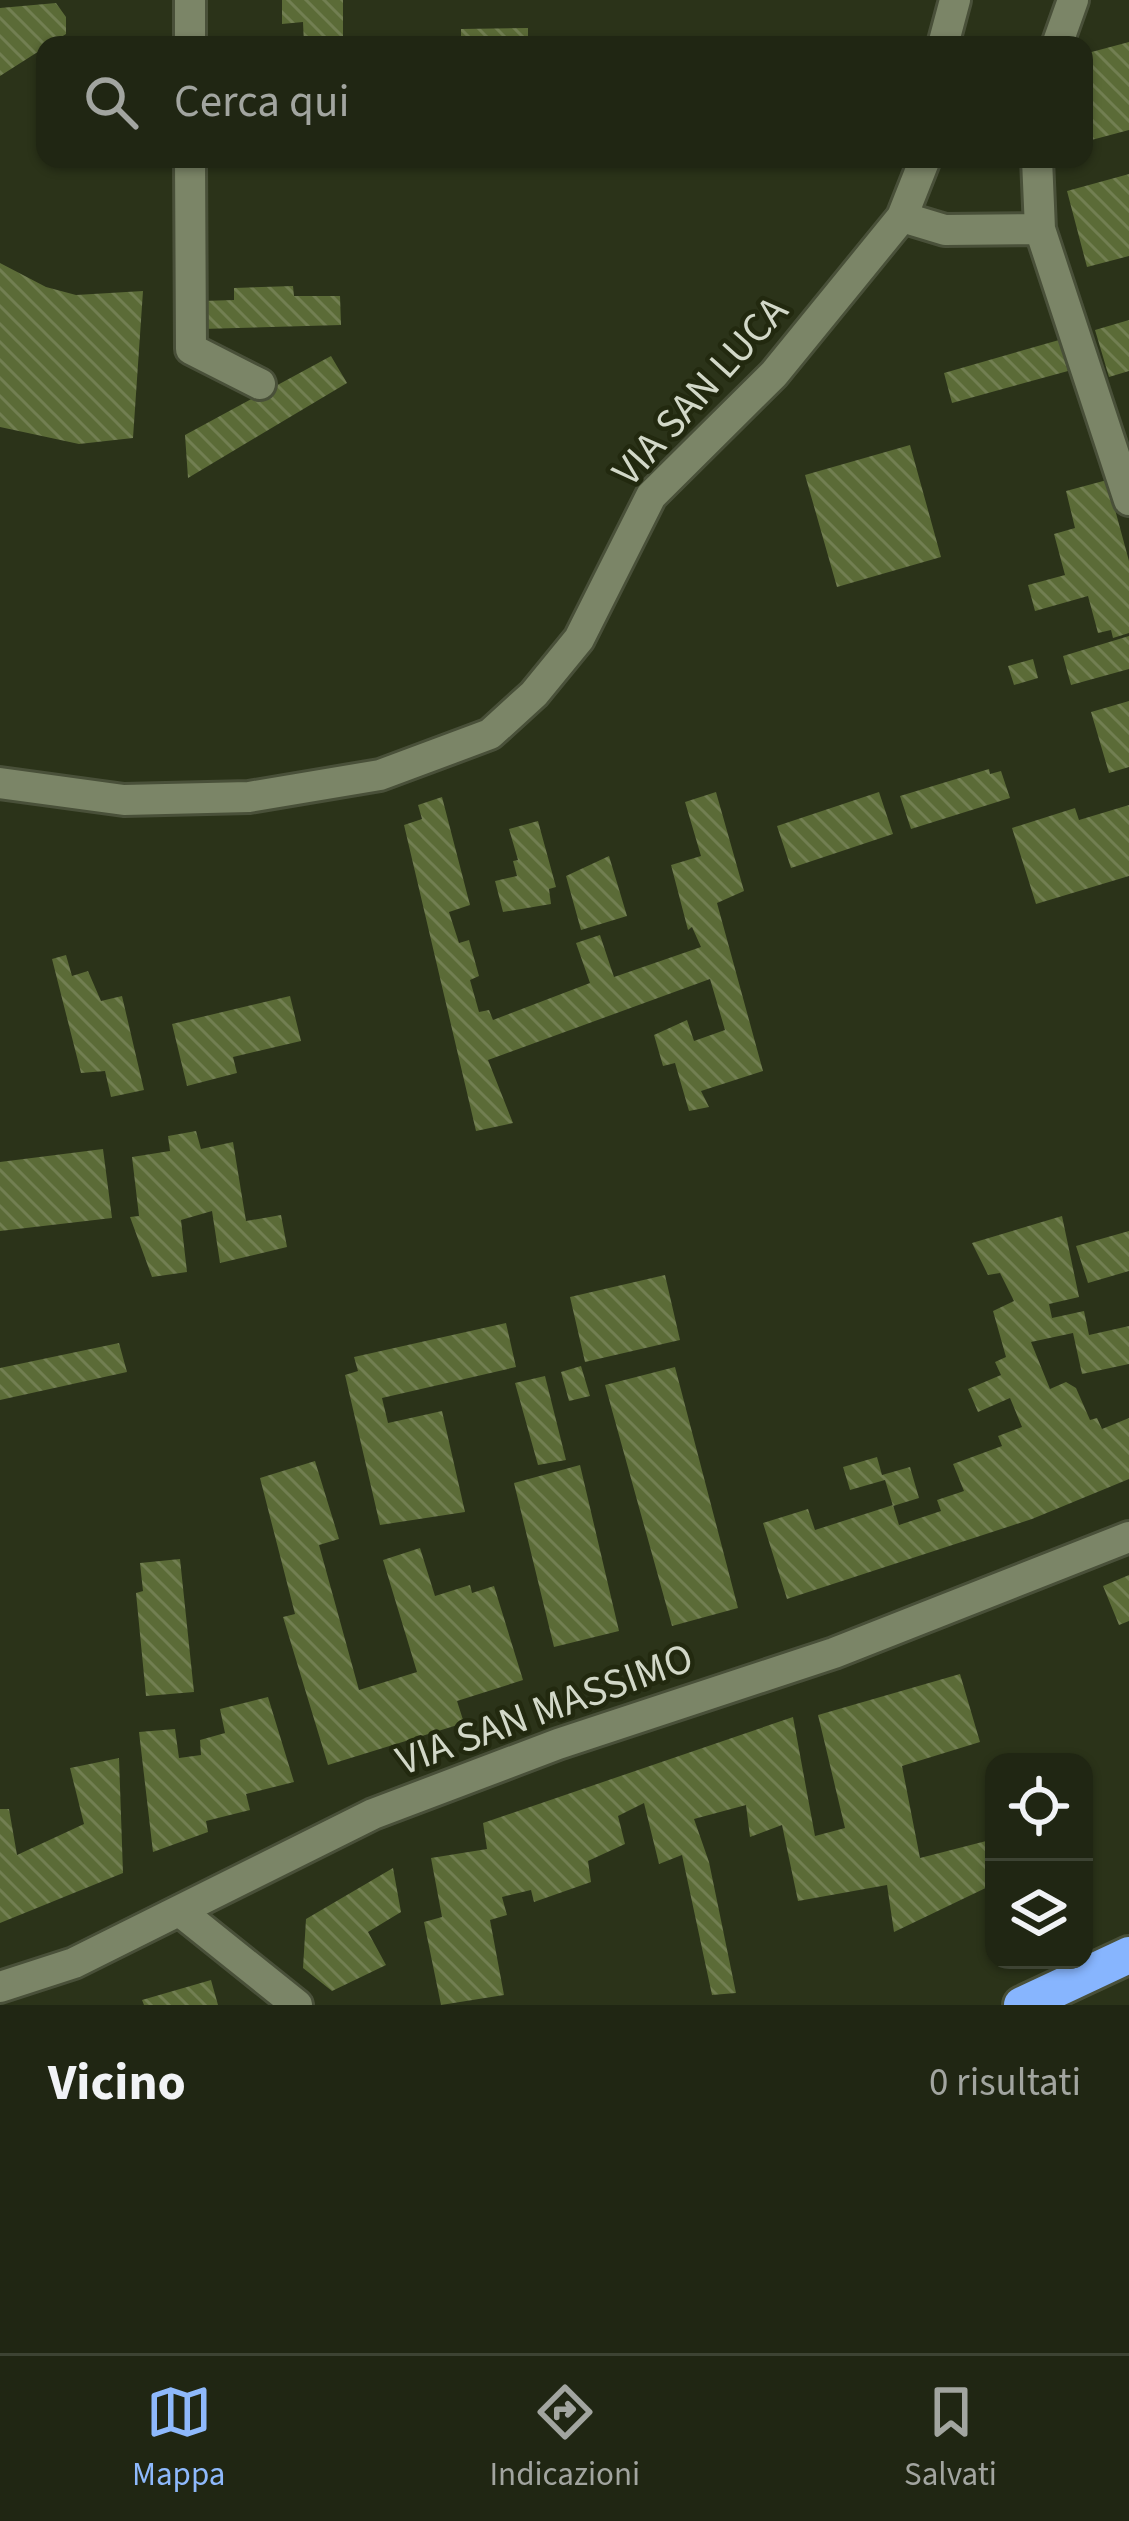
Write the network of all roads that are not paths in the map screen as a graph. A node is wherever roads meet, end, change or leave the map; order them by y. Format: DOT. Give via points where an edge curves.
graph roads {
  1 [pos="190,0"];
  2 [pos="955,0"];
  3 [pos="1072,0"];
  4 [pos="190,36"];
  5 [pos="945,36"];
  6 [pos="1060,36"];
  7 [pos="190,168"];
  8 [pos="921,168"];
  9 [pos="1037,168"];
  10 [pos="902,217"];
  11 [pos="1040,229"];
  12 [pos="260,384"];
  13 [pos="1129,500"];
  14 [pos="0,783"];
  15 [pos="1129,1537"];
  16 [pos="182,1912"];
  17 [pos="1129,1955"];
  18 [pos="0,1987"];
  19 [pos="297,2005"];
  20 [pos="1022,2005"];
  1 -- 4 [label="street"];
  2 -- 5 [label="street"];
  3 -- 6 [label="street"];
  7 -- 12 [label="street" via="190,350"];
  8 -- 10 [label="street, VIA SAN LUCA"];
  9 -- 11 [label="street"];
  10 -- 11 [label="street" via="945,230"];
  10 -- 14 [label="street, VIA SAN LUCA" via="774,374 651,496 579,639 490,734 380,775 249,797 124,800"];
  11 -- 13 [label="street"];
  15 -- 16 [label="street, VIA SAN MASSIMO" via="834,1653 373,1814"];
  16 -- 18 [label="street, VIA SAN MASSIMO" via="74,1963"];
  16 -- 19 [label="street"];
  17 -- 20 [label="highway"];
}
